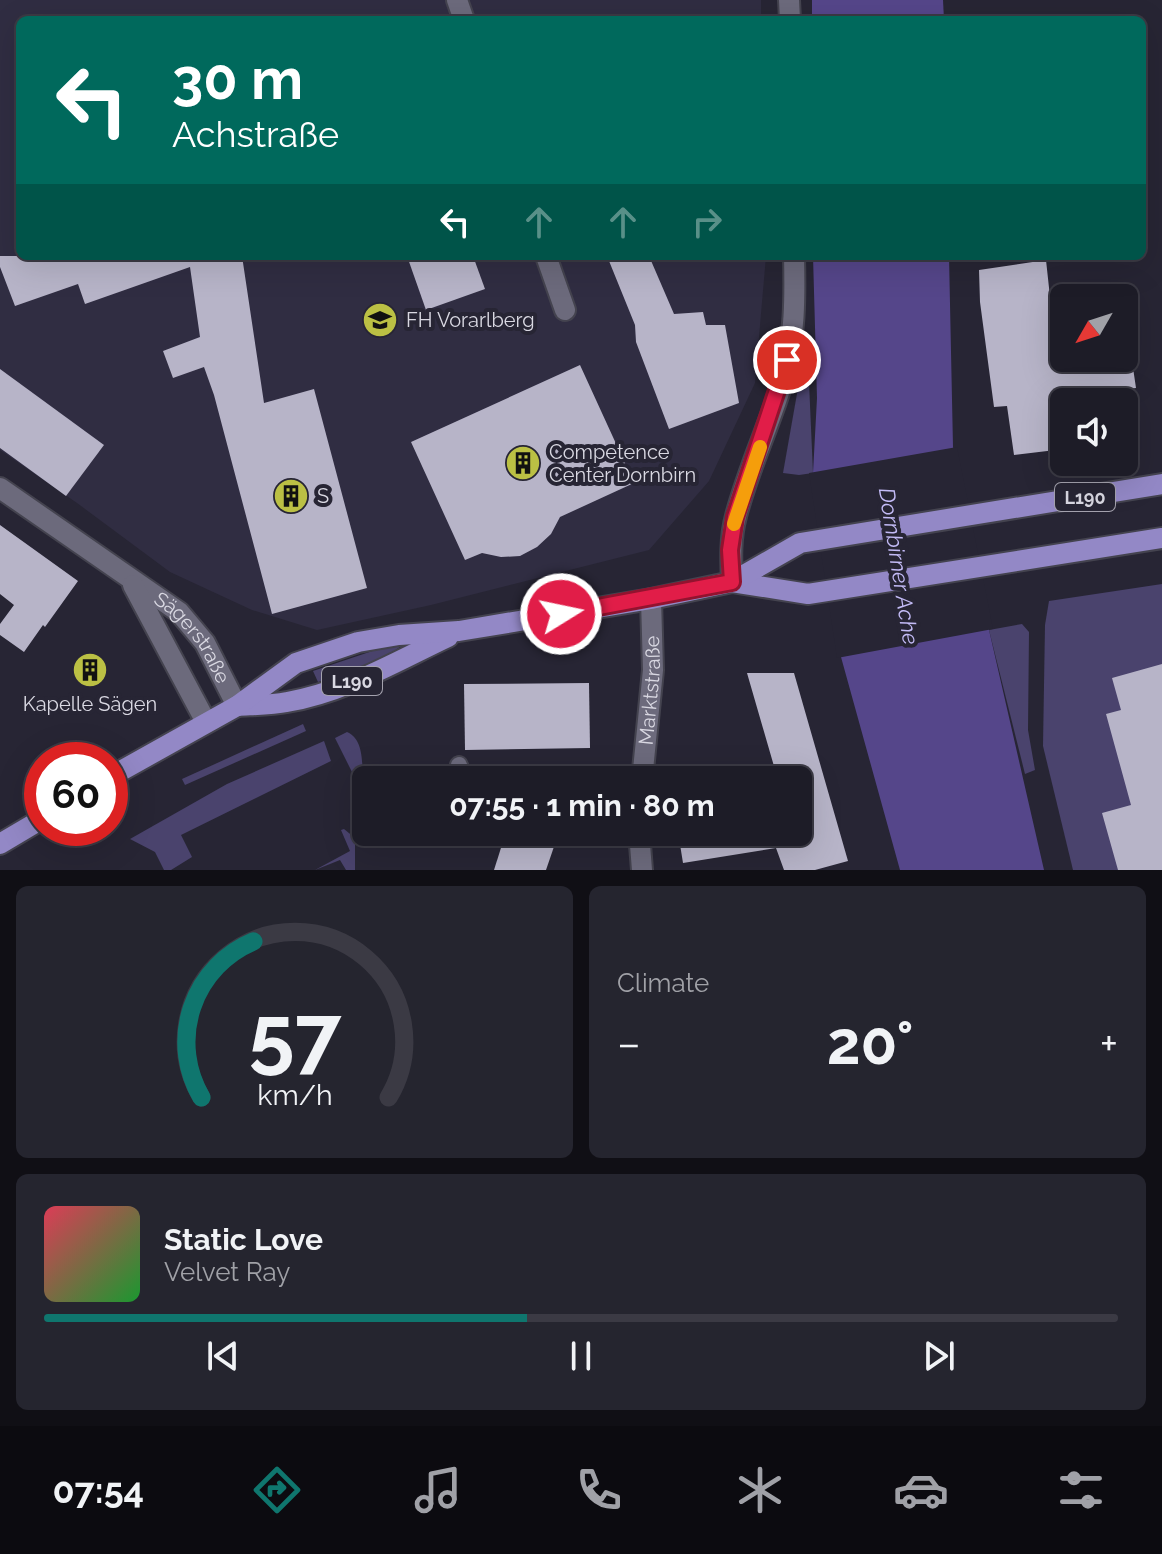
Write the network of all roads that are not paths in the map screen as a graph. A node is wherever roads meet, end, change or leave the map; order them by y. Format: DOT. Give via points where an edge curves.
graph roads {
  1 [pos="547,260"];
  2 [pos="794,260"];
  3 [pos="565,310"];
  4 [pos="1162,484"];
  5 [pos="0,488"];
  6 [pos="1162,538"];
  7 [pos="131,581"];
  8 [pos="732,582"];
  9 [pos="651,599"];
  10 [pos="459,631"];
  11 [pos="237,706"];
  12 [pos="206,722"];
  13 [pos="643,766"];
  14 [pos="128,767"];
  15 [pos="24,830"];
  16 [pos="0,844"];
  17 [pos="640,846"];
  18 [pos="642,870"];
  1 -- 3 [label="street"];
  2 -- 8 [label="street" via="791,344 735,517"];
  4 -- 8 [label="main road, L190" via="800,543"];
  5 -- 7 [label="street, Sägerstraße"];
  6 -- 8 [label="main road, L190" via="808,594"];
  7 -- 11 [label="street, Sägerstraße" via="193,627"];
  7 -- 12 [label="street, Sägerstraße"];
  8 -- 9 [label="main road, L190"];
  9 -- 10 [label="main road, L190"];
  9 -- 13 [label="street, Marktstraße" via="653,670"];
  10 -- 11 [label="main road, L190" via="343,685 287,702"];
  10 -- 11 [label="main road, L190" via="399,635 319,653 276,675"];
  11 -- 12 [label="main road, L190"];
  12 -- 14 [label="main road, L190"];
  15 -- 16 [label="main road"];
  17 -- 18 [label="street"];
}
